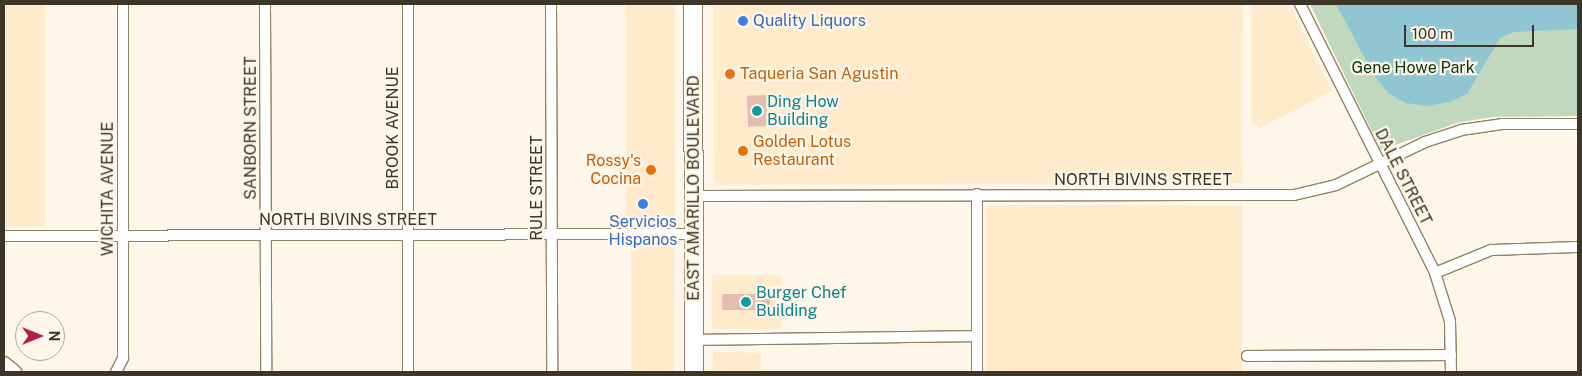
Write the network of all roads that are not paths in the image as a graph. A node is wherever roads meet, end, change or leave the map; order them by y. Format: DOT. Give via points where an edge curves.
graph roads {
  1 [pos="123,4"];
  2 [pos="266,4"];
  3 [pos="408,4"];
  4 [pos="550,4"];
  5 [pos="693,4"];
  6 [pos="1300,4"];
  7 [pos="1578,124"];
  8 [pos="1380,164"];
  9 [pos="976,194"];
  10 [pos="693,196"];
  11 [pos="408,234"];
  12 [pos="552,234"];
  13 [pos="693,234"];
  14 [pos="122,235"];
  15 [pos="266,235"];
  16 [pos="4,236"];
  17 [pos="1578,247"];
  18 [pos="1435,273"];
  19 [pos="976,336"];
  20 [pos="694,340"];
  21 [pos="1451,355"];
  22 [pos="1247,356"];
  23 [pos="4,364"];
  24 [pos="14,372"];
  25 [pos="116,372"];
  26 [pos="266,372"];
  27 [pos="408,372"];
  28 [pos="552,372"];
  29 [pos="694,372"];
  30 [pos="977,372"];
  31 [pos="1451,372"];
  1 -- 14 [label="street, WICHITA AVENUE"];
  2 -- 15 [label="street, SANBORN STREET"];
  3 -- 11 [label="street, BROOK AVENUE"];
  4 -- 12 [label="street, RULE STREET"];
  5 -- 10 [label="highway, EAST AMARILLO BOULEVARD"];
  6 -- 8 [label="street, DALE STREET"];
  7 -- 8 [label="street, NORTH BIVINS STREET" via="1502,124 1461,130 1425,142"];
  8 -- 9 [label="street, NORTH BIVINS STREET" via="1336,185 1294,195"];
  8 -- 18 [label="street, DALE STREET"];
  9 -- 10 [label="street, NORTH BIVINS STREET"];
  9 -- 19 [label="street"];
  10 -- 13 [label="highway, EAST AMARILLO BOULEVARD"];
  11 -- 12 [label="street, NORTH BIVINS STREET"];
  11 -- 15 [label="street, NORTH BIVINS STREET"];
  11 -- 27 [label="street, BROOK AVENUE"];
  12 -- 13 [label="street, NORTH BIVINS STREET"];
  12 -- 28 [label="street, RULE STREET"];
  13 -- 20 [label="highway, EAST AMARILLO BOULEVARD"];
  14 -- 15 [label="street, NORTH BIVINS STREET"];
  14 -- 16 [label="street, NORTH BIVINS STREET"];
  14 -- 25 [label="street, WICHITA AVENUE" via="123,358"];
  15 -- 26 [label="street, SANBORN STREET"];
  17 -- 18 [label="street" via="1491,250"];
  18 -- 21 [label="street, DALE STREET" via="1448,312"];
  19 -- 20 [label="street"];
  19 -- 30 [label="street"];
  20 -- 29 [label="highway, EAST AMARILLO BOULEVARD"];
  21 -- 22 [label="street"];
  21 -- 31 [label="street, DALE STREET"];
  23 -- 24 [label="main road"];
}
